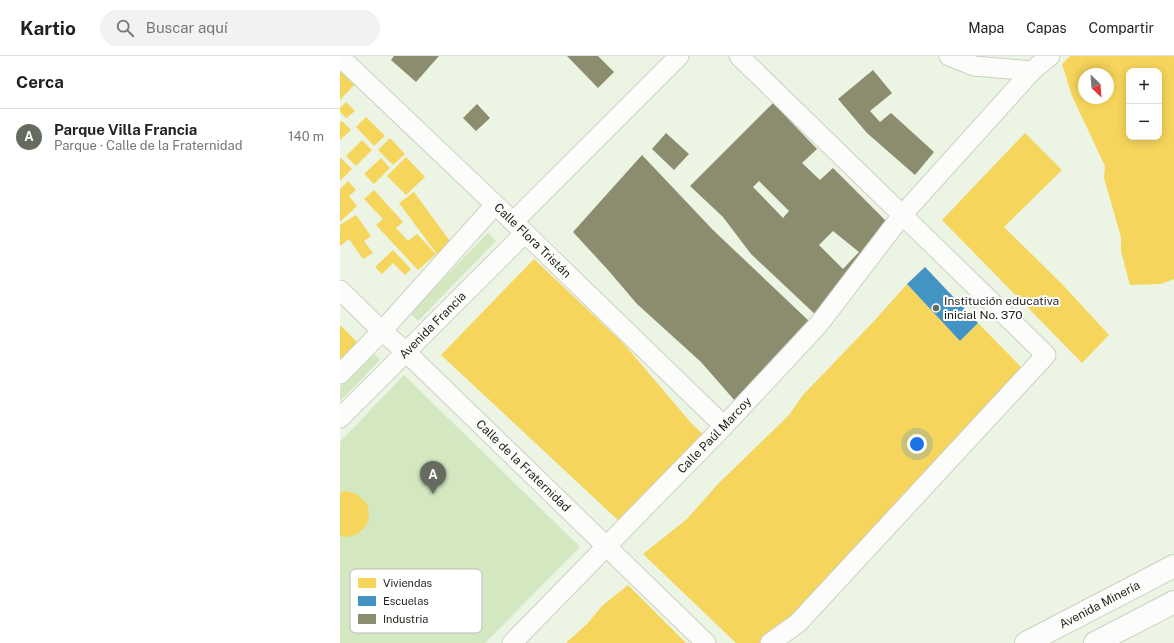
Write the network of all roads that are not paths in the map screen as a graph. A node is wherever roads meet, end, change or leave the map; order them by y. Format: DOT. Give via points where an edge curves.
graph roads {
  1 [pos="679,56"];
  2 [pos="740,56"];
  3 [pos="949,56"];
  4 [pos="1050,56"];
  5 [pos="340,57"];
  6 [pos="1029,64"];
  7 [pos="494,206"];
  8 [pos="903,214"];
  9 [pos="519,228"];
  10 [pos="340,290"];
  11 [pos="382,331"];
  12 [pos="406,352"];
  13 [pos="340,374"];
  14 [pos="340,418"];
  15 [pos="724,426"];
  16 [pos="605,546"];
  17 [pos="1174,566"];
  18 [pos="1174,602"];
  19 [pos="512,643"];
  20 [pos="706,643"];
  21 [pos="770,643"];
  22 [pos="1026,643"];
  23 [pos="1095,643"];
  1 -- 9 [label="street, Avenida Francia"];
  2 -- 8 [label="street"];
  3 -- 6 [label="street" via="974,66"];
  4 -- 6 [label="street, Calle Paúl Marcoy"];
  5 -- 7 [label="street, Calle Flora Tristán"];
  6 -- 8 [label="street, Calle Paúl Marcoy"];
  7 -- 9 [label="street, Calle Flora Tristán"];
  7 -- 11 [label="street"];
  8 -- 15 [label="street, Calle Paúl Marcoy" via="819,324"];
  8 -- 21 [label="street" via="1046,356 798,624"];
  9 -- 12 [label="street, Avenida Francia"];
  9 -- 15 [label="street, Calle Flora Tristán"];
  10 -- 11 [label="street, Calle de la Fraternidad"];
  11 -- 12 [label="street, Calle de la Fraternidad"];
  11 -- 13 [label="street"];
  12 -- 14 [label="street, Avenida Francia"];
  12 -- 16 [label="street, Calle de la Fraternidad"];
  15 -- 16 [label="street, Calle Paúl Marcoy"];
  16 -- 19 [label="street, Calle Paúl Marcoy"];
  16 -- 20 [label="street, Calle de la Fraternidad"];
  17 -- 22 [label="main road, Avenida Minería"];
  18 -- 23 [label="main road"];
}
